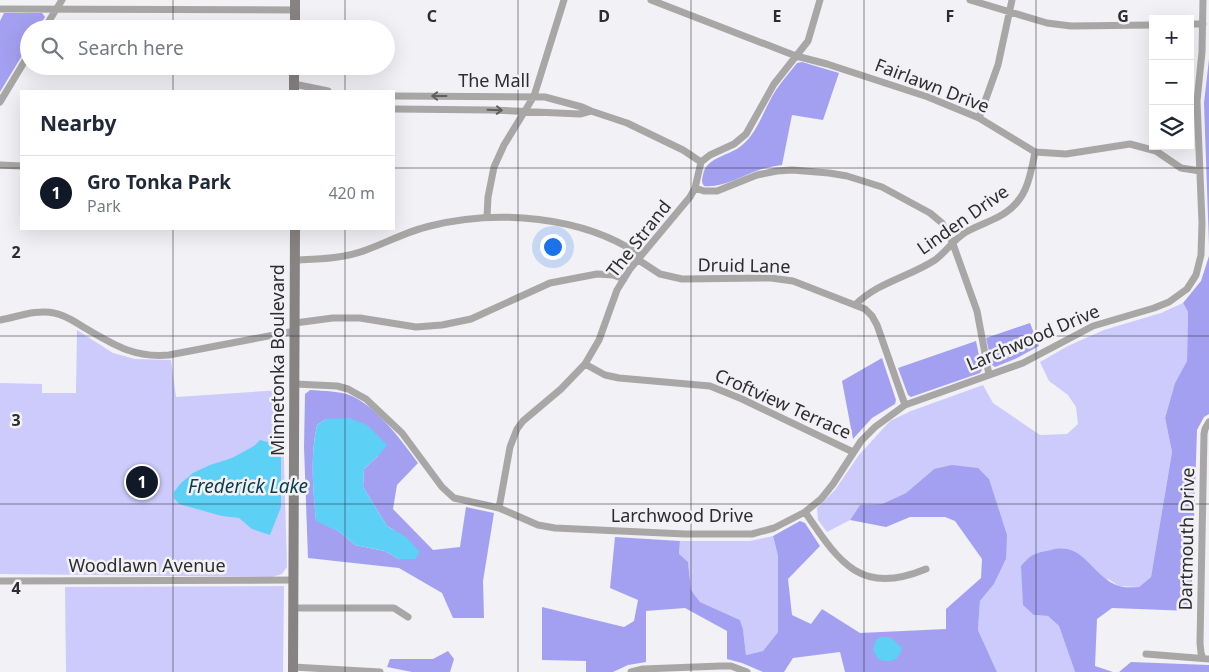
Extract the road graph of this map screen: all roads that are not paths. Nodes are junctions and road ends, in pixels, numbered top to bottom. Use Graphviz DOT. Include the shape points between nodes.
graph roads {
  1 [pos="62,0"];
  2 [pos="564,0"];
  3 [pos="651,0"];
  4 [pos="820,0"];
  5 [pos="970,0"];
  6 [pos="1012,0"];
  7 [pos="1203,0"];
  8 [pos="295,5"];
  9 [pos="56,8"];
  10 [pos="0,9"];
  11 [pos="1009,12"];
  12 [pos="49,20"];
  13 [pos="295,20"];
  14 [pos="1194,24"];
  15 [pos="1203,24"];
  16 [pos="1149,25"];
  17 [pos="796,56"];
  18 [pos="20,69"];
  19 [pos="294,75"];
  20 [pos="294,88"];
  21 [pos="317,90"];
  22 [pos="395,96"];
  23 [pos="534,96"];
  24 [pos="0,102"];
  25 [pos="395,109"];
  26 [pos="525,111"];
  27 [pos="591,111"];
  28 [pos="979,118"];
  29 [pos="1035,152"];
  30 [pos="701,162"];
  31 [pos="0,166"];
  32 [pos="20,166"];
  33 [pos="1200,171"];
  34 [pos="695,188"];
  35 [pos="487,217"];
  36 [pos="295,230"];
  37 [pos="953,244"];
  38 [pos="639,257"];
  39 [pos="295,260"];
  40 [pos="624,279"];
  41 [pos="856,305"];
  42 [pos="0,320"];
  43 [pos="295,327"];
  44 [pos="585,364"];
  45 [pos="989,375"];
  46 [pos="295,384"];
  47 [pos="905,405"];
  48 [pos="1209,422"];
  49 [pos="853,452"];
  50 [pos="499,508"];
  51 [pos="805,512"];
  52 [pos="1206,538"];
  53 [pos="926,569"];
  54 [pos="294,580"];
  55 [pos="0,581"];
  56 [pos="293,608"];
  57 [pos="408,617"];
  58 [pos="1146,654"];
  59 [pos="1206,659"];
  60 [pos="293,670"];
  61 [pos="380,672"];
  62 [pos="631,672"];
  63 [pos="747,672"];
  1 -- 9 [label="street"];
  2 -- 23 [label="street"];
  3 -- 17 [label="street, Fairlawn Drive"];
  4 -- 17 [label="street" via="808,41"];
  5 -- 11 [label="street"];
  6 -- 11 [label="street"];
  7 -- 15 [label="street"];
  8 -- 9 [label="street"];
  8 -- 13 [label="main road"];
  9 -- 10 [label="street"];
  9 -- 12 [label="street"];
  11 -- 16 [label="street" via="1071,26"];
  11 -- 28 [label="street" via="998,65"];
  14 -- 15 [label="street"];
  15 -- 33 [label="street" via="1197,101"];
  17 -- 28 [label="street, Fairlawn Drive" via="902,88"];
  17 -- 30 [label="street" via="774,84 746,134"];
  18 -- 24 [label="street"];
  19 -- 20 [label="main road"];
  20 -- 21 [label="street"];
  23 -- 22 [label="street, The Mall, one-way"];
  23 -- 26 [label="street"];
  23 -- 27 [label="street, The Mall"];
  25 -- 26 [label="street, The Mall, one-way"];
  26 -- 27 [label="street, The Mall" via="580,114"];
  26 -- 35 [label="street" via="494,167"];
  27 -- 30 [label="street, The Mall" via="650,132"];
  28 -- 29 [label="street, Fairlawn Drive"];
  29 -- 33 [label="street, Fairlawn Drive" via="1066,154 1130,144 1156,151 1181,168"];
  29 -- 37 [label="street, Linden Drive" via="1028,185 1018,202 1001,216 965,232"];
  30 -- 34 [label="street, The Strand"];
  31 -- 32 [label="street"];
  33 -- 45 [label="street, Larchwood Drive" via="1201,255 1187,289 1169,302 1093,326 1023,362"];
  34 -- 37 [label="street" via="717,190 777,171 847,176 882,187 930,213 942,222"];
  34 -- 38 [label="street, The Strand"];
  35 -- 38 [label="street, Druid Lane" via="533,219 573,227 631,249"];
  35 -- 39 [label="street, Druid Lane" via="429,226 349,255"];
  36 -- 39 [label="main road, Minnetonka Boulevard"];
  37 -- 41 [label="street, Linden Drive" via="936,259 870,292"];
  37 -- 45 [label="street" via="977,311"];
  38 -- 40 [label="street, The Strand"];
  38 -- 41 [label="street, Druid Lane" via="660,274 672,277 692,280 793,280"];
  39 -- 43 [label="main road, Minnetonka Boulevard"];
  40 -- 43 [label="street" via="597,274 550,283 471,319 442,325 416,327 360,318 333,318"];
  40 -- 44 [label="street, The Strand" via="599,340"];
  41 -- 47 [label="street, Druid Lane" via="865,309 877,325"];
  42 -- 43 [label="street" via="53,312 125,350 154,356"];
  43 -- 46 [label="main road, Minnetonka Boulevard"];
  44 -- 49 [label="street, Croftview Terrace" via="618,378 710,386"];
  44 -- 50 [label="street, The Strand" via="518,429 510,447"];
  45 -- 47 [label="street, Larchwood Drive"];
  46 -- 50 [label="street, Larchwood Drive" via="337,386 358,394 402,433 447,494"];
  46 -- 54 [label="main road, Minnetonka Boulevard"];
  47 -- 49 [label="street, Larchwood Drive" via="875,427"];
  48 -- 52 [label="street, Dartmouth Drive" via="1204,434"];
  49 -- 51 [label="street, Larchwood Drive" via="834,484"];
  50 -- 51 [label="street, Larchwood Drive" via="538,525 555,528 686,534 752,534 774,528"];
  51 -- 53 [label="street" via="836,556 861,574 895,579"];
  52 -- 59 [label="street, Dartmouth Drive" via="1200,643 1201,653"];
  54 -- 55 [label="street, Woodlawn Avenue"];
  54 -- 56 [label="main road, Minnetonka Boulevard"];
  56 -- 57 [label="street" via="394,608"];
  56 -- 60 [label="main road, Minnetonka Boulevard"];
  58 -- 59 [label="street, Dartmouth Drive"];
  60 -- 61 [label="street"];
  62 -- 63 [label="street" via="721,666"];
}
